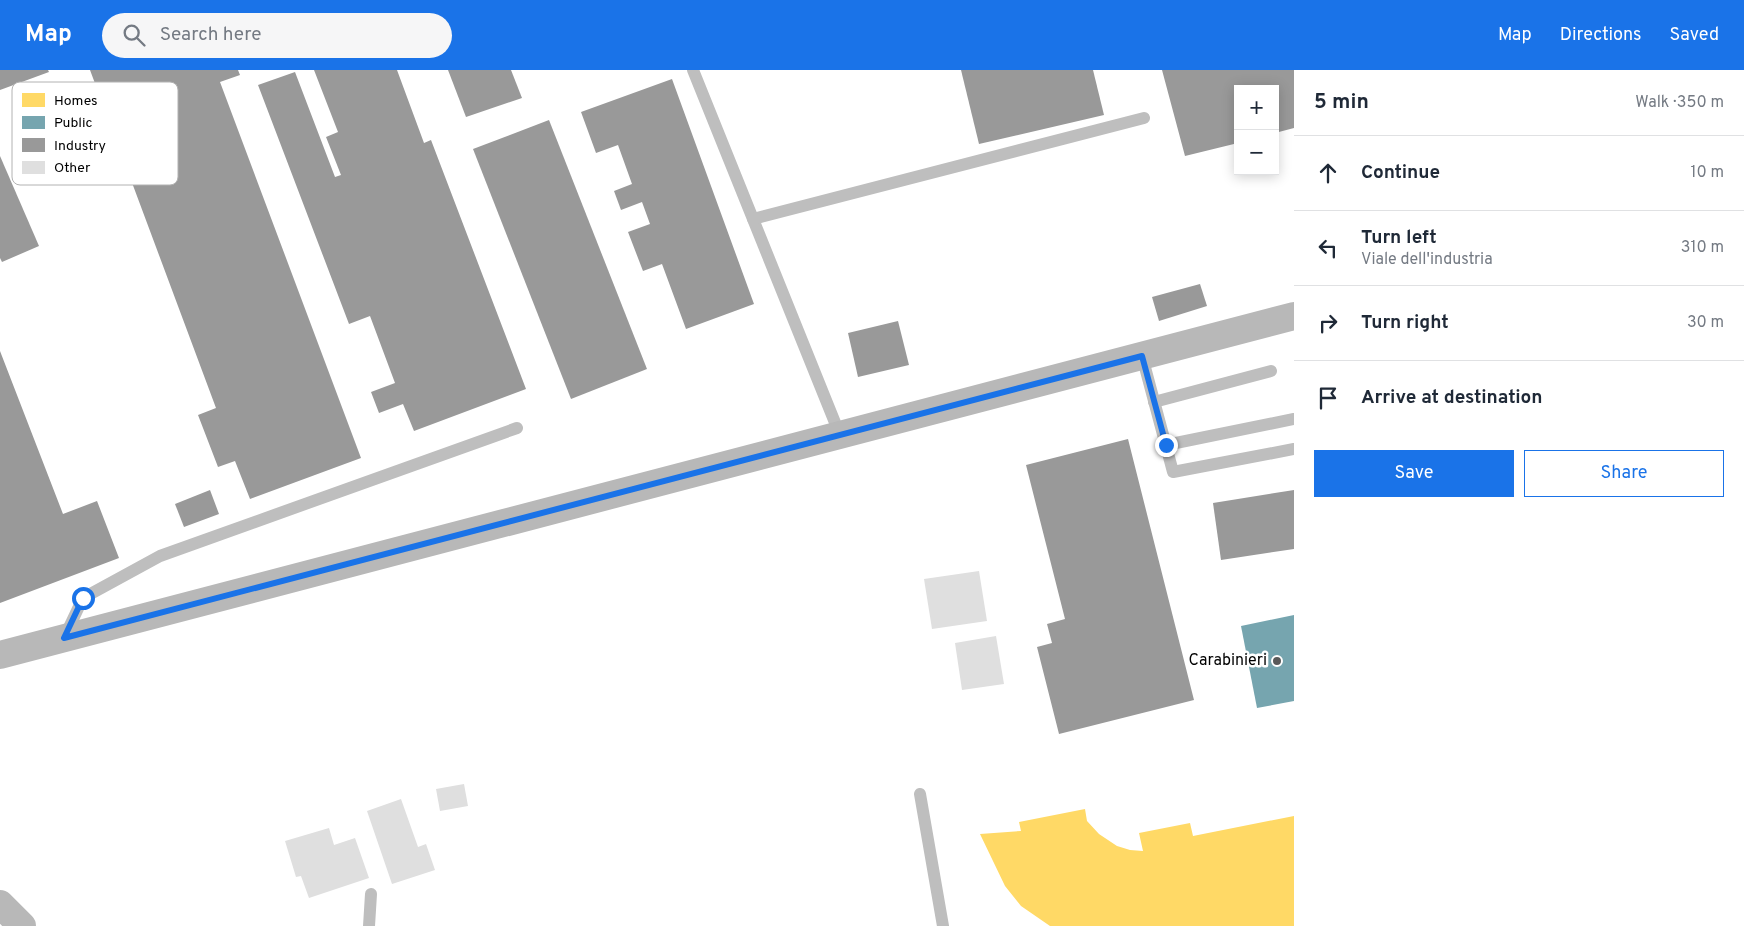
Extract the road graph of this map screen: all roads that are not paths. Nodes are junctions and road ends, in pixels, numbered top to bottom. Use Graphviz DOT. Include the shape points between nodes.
graph roads {
  1 [pos="693,70"];
  2 [pos="1144,118"];
  3 [pos="753,219"];
  4 [pos="1294,316"];
  5 [pos="1142,356"];
  6 [pos="1271,371"];
  7 [pos="1154,402"];
  8 [pos="1294,419"];
  9 [pos="517,428"];
  10 [pos="840,435"];
  11 [pos="1166,445"];
  12 [pos="1294,449"];
  13 [pos="64,638"];
  14 [pos="0,655"];
  15 [pos="920,794"];
  16 [pos="370,894"];
  17 [pos="0,904"];
  18 [pos="22,926"];
  19 [pos="369,926"];
  20 [pos="943,926"];
  1 -- 3 [label="lane"];
  2 -- 3 [label="lane"];
  3 -- 10 [label="lane"];
  4 -- 5 [label="street"];
  5 -- 7 [label="lane"];
  5 -- 10 [label="street"];
  6 -- 7 [label="lane"];
  7 -- 11 [label="lane"];
  8 -- 11 [label="lane"];
  9 -- 13 [label="lane" via="160,556 83,598"];
  10 -- 13 [label="street"];
  11 -- 12 [label="lane" via="1173,472"];
  13 -- 14 [label="street"];
  15 -- 20 [label="lane"];
  16 -- 19 [label="lane"];
  17 -- 18 [label="street"];
}
